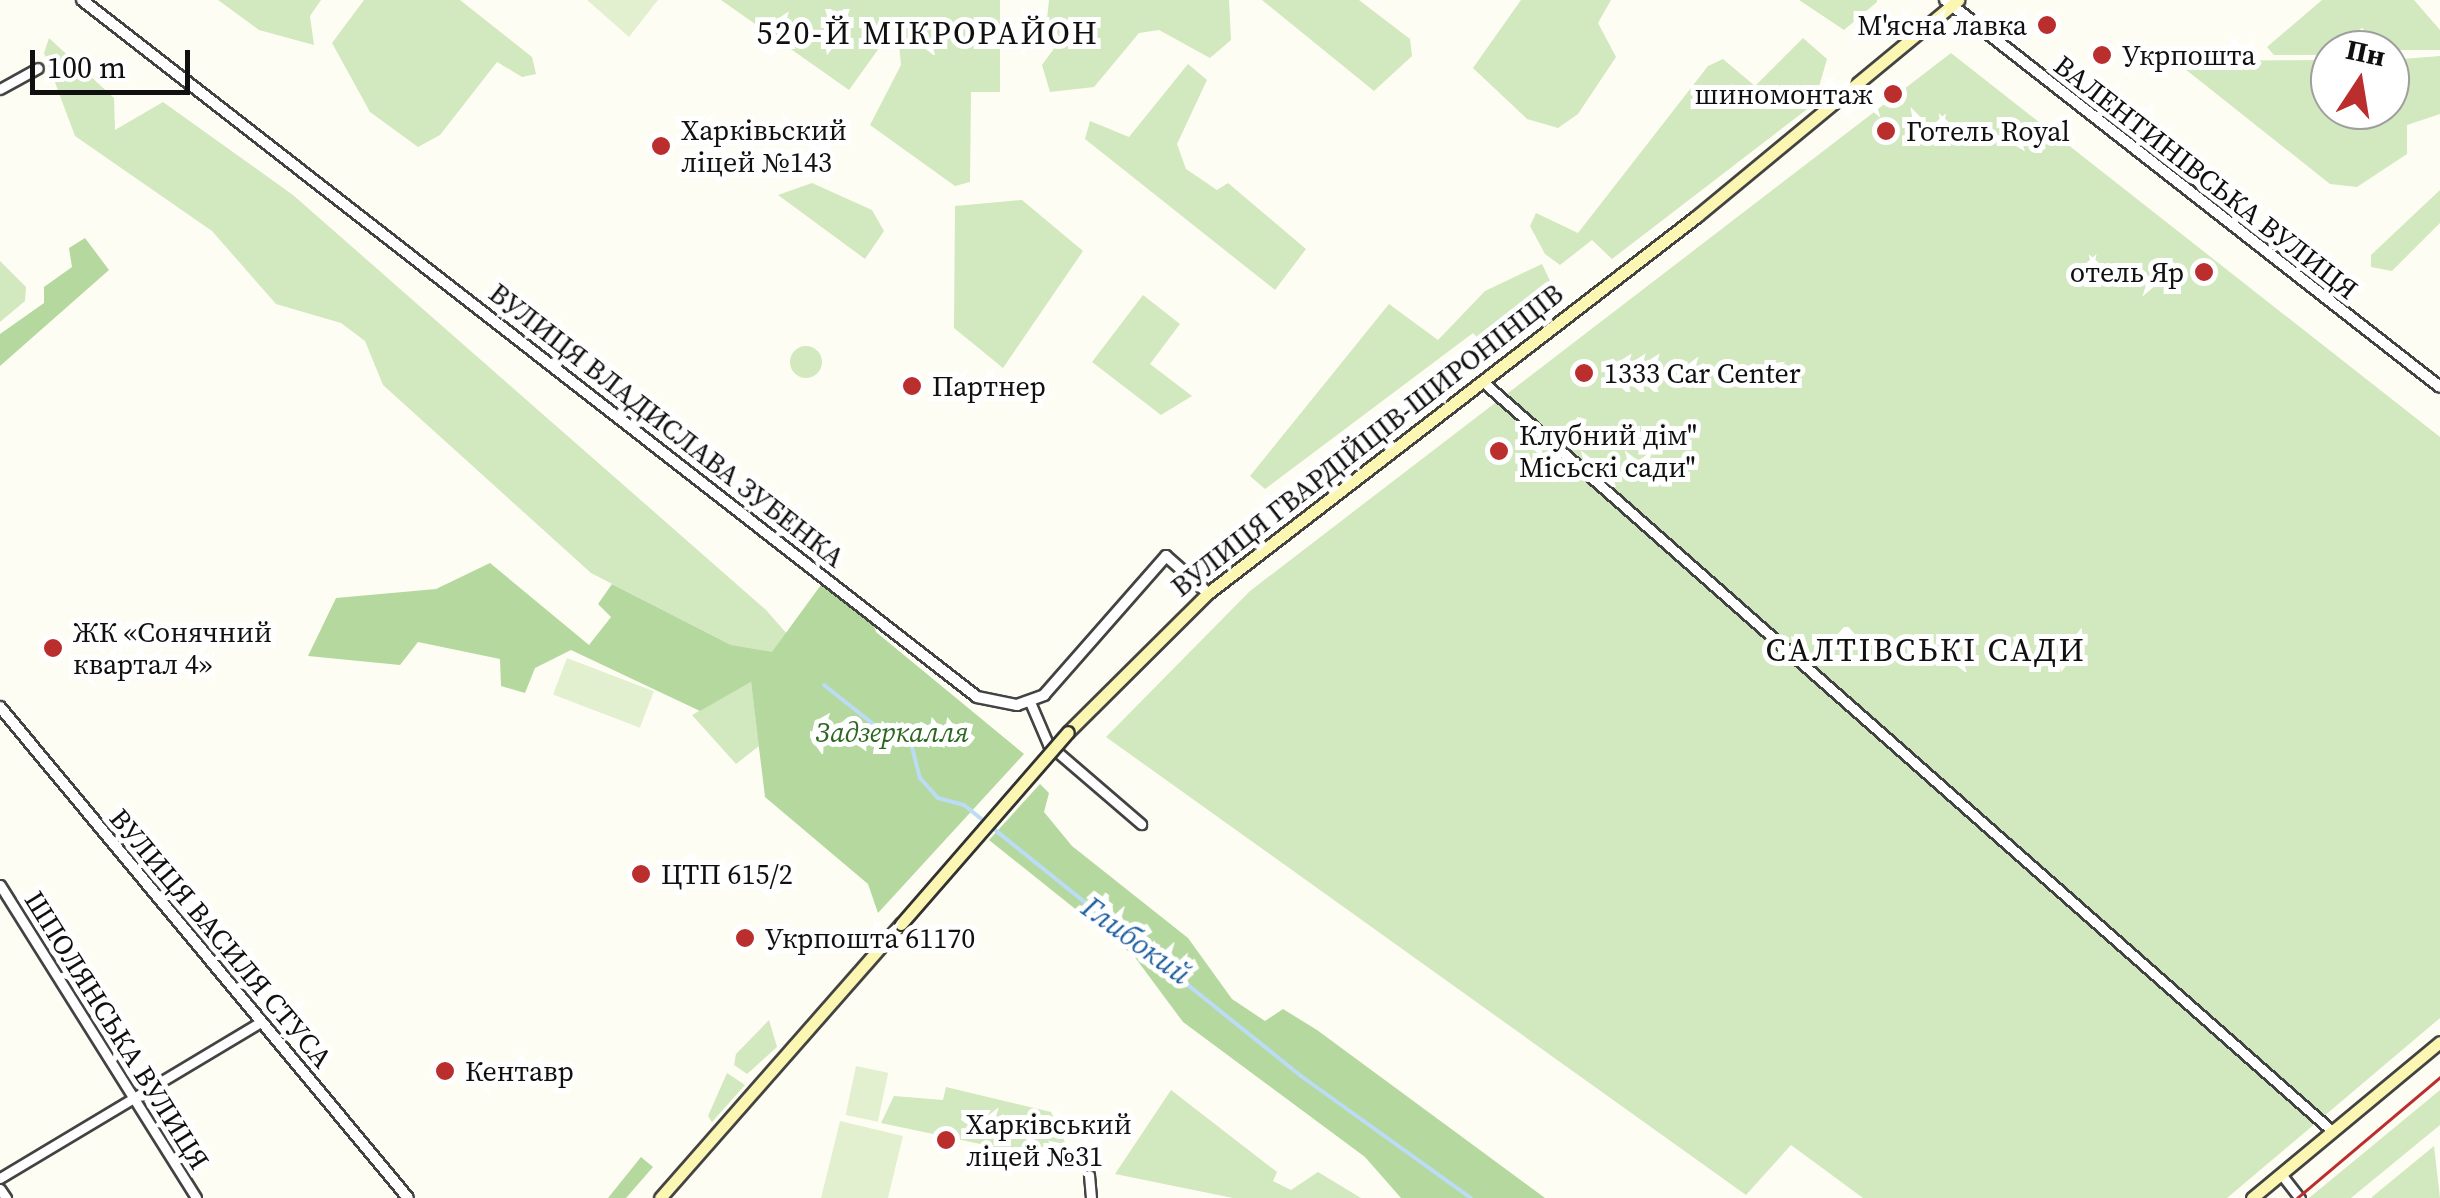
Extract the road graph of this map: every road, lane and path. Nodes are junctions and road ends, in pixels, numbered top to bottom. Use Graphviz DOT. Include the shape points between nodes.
graph roads {
  1 [pos="82,0"];
  2 [pos="1952,2"];
  3 [pos="38,68"];
  4 [pos="0,88"];
  5 [pos="1482,382"];
  6 [pos="2440,387"];
  7 [pos="1208,593"];
  8 [pos="1030,702"];
  9 [pos="0,707"];
  10 [pos="1141,824"];
  11 [pos="0,885"];
  12 [pos="261,1022"];
  13 [pos="2440,1042"];
  14 [pos="132,1100"];
  15 [pos="2332,1131"];
  16 [pos="1090,1174"];
  17 [pos="2281,1174"];
  18 [pos="0,1178"];
  19 [pos="0,1189"];
  20 [pos="6,1198"];
  21 [pos="196,1198"];
  22 [pos="408,1198"];
  23 [pos="660,1198"];
  24 [pos="1090,1198"];
  25 [pos="2252,1198"];
  26 [pos="2300,1198"];
  1 -- 8 [label="street, ВУЛИЦЯ ВЛАДИСЛАВА ЗУБЕНКА" via="977,697"];
  2 -- 5 [label="main road, ВУЛИЦЯ ГВАРДІЙЦІВ-ШИРОНІНЦІВ"];
  2 -- 6 [label="street, ВАЛЕНТИНІВСЬКА ВУЛИЦЯ"];
  3 -- 4 [label="street"];
  5 -- 7 [label="main road, ВУЛИЦЯ ГВАРДІЙЦІВ-ШИРОНІНЦІВ"];
  5 -- 15 [label="street"];
  7 -- 8 [label="street" via="1166,556"];
  7 -- 23 [label="main road, ВУЛИЦЯ ГВАРДІЙЦІВ-ШИРОНІНЦІВ, bridge" via="1068,732"];
  8 -- 10 [label="street" via="1048,744"];
  9 -- 12 [label="street, ВУЛИЦЯ ВАСИЛЯ СТУСА"];
  11 -- 14 [label="street, ШПОЛЯНСЬКА ВУЛИЦЯ"];
  12 -- 14 [label="street"];
  12 -- 22 [label="street, ВУЛИЦЯ ВАСИЛЯ СТУСА"];
  13 -- 15 [label="main road"];
  14 -- 18 [label="street"];
  14 -- 21 [label="street, ШПОЛЯНСЬКА ВУЛИЦЯ"];
  15 -- 17 [label="main road"];
  16 -- 24 [label="street"];
  17 -- 25 [label="main road"];
  17 -- 26 [label="street"];
  19 -- 20 [label="street"];
}
